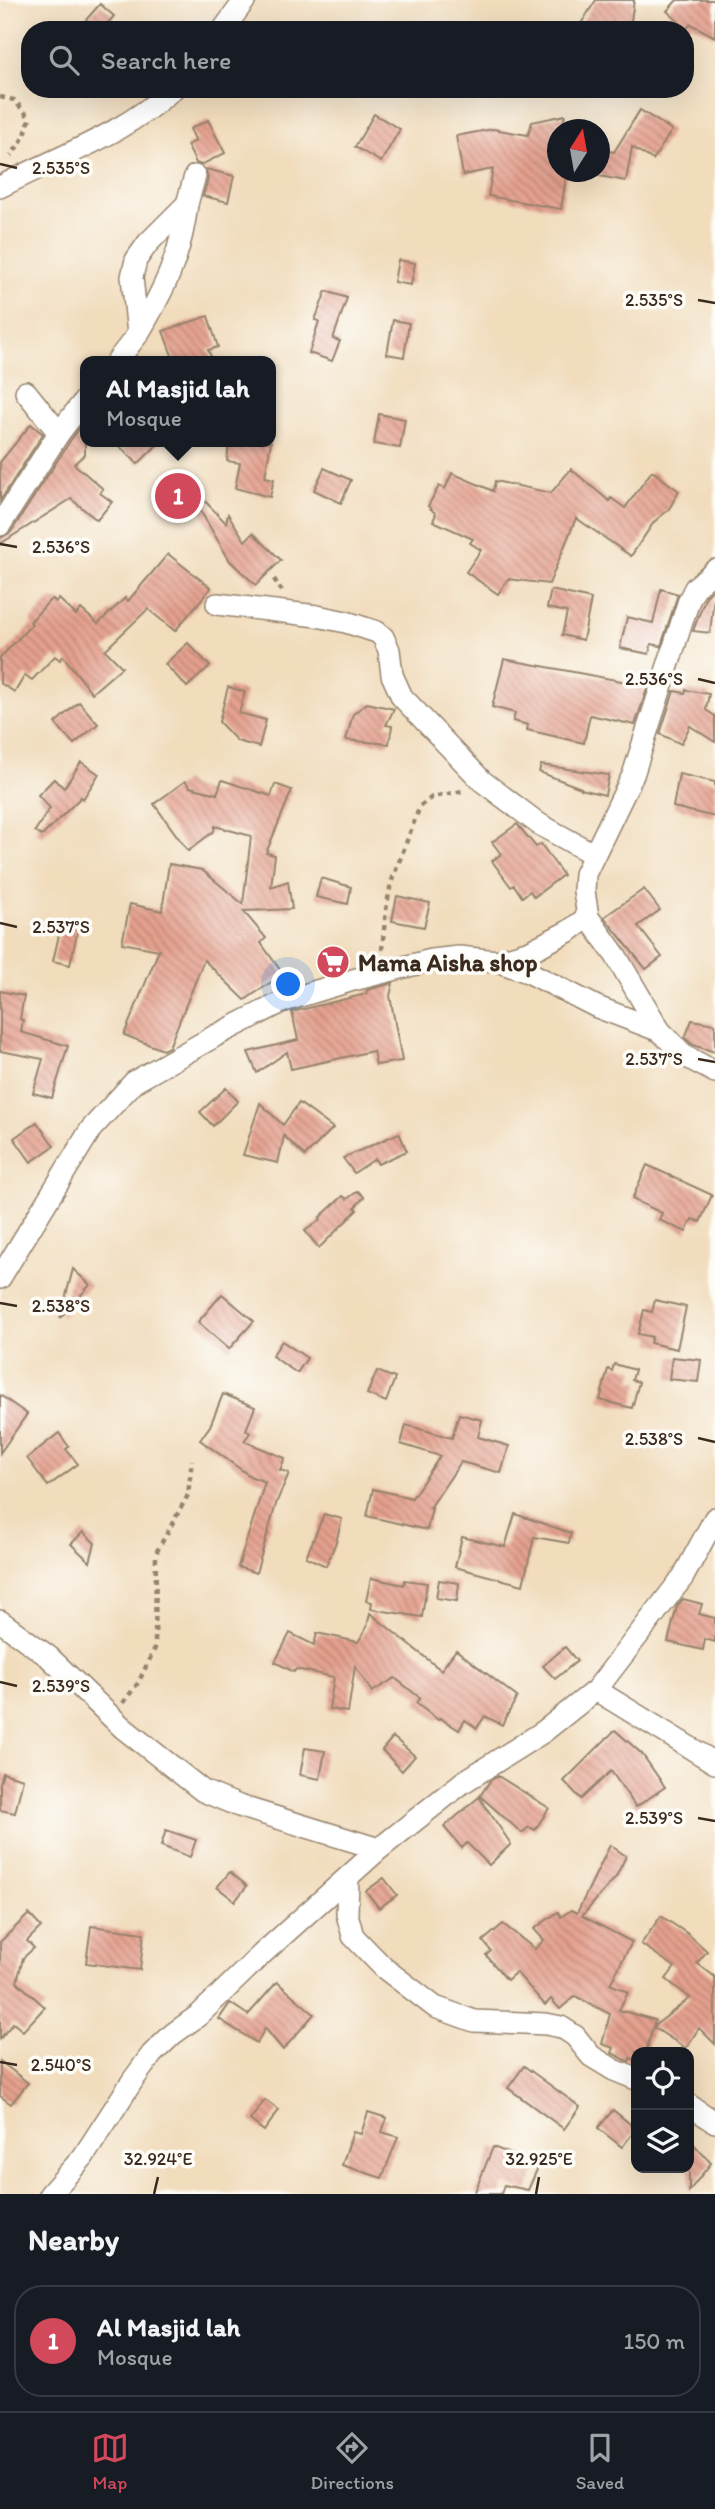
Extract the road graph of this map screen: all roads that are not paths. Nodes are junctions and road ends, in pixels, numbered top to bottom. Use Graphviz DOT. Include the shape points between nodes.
graph roads {
  1 [pos="245,0"];
  2 [pos="230,21"];
  3 [pos="162,98"];
  4 [pos="195,176"];
  5 [pos="0,187"];
  6 [pos="187,204"];
  7 [pos="138,334"];
  8 [pos="121,356"];
  9 [pos="26,392"];
  10 [pos="80,406"];
  11 [pos="59,433"];
  12 [pos="0,525"];
  13 [pos="715,570"];
  14 [pos="217,604"];
  15 [pos="593,854"];
  16 [pos="588,916"];
  17 [pos="496,961"];
  18 [pos="660,1031"];
  19 [pos="715,1072"];
  20 [pos="0,1278"];
  21 [pos="715,1518"];
  22 [pos="0,1621"];
  23 [pos="596,1690"];
  24 [pos="715,1763"];
  25 [pos="379,1849"];
  26 [pos="348,1878"];
  27 [pos="631,2077"];
  28 [pos="694,2108"];
  29 [pos="715,2122"];
  30 [pos="50,2194"];
  1 -- 2 [label="street"];
  3 -- 5 [label="street" via="114,131"];
  4 -- 6 [label="street"];
  6 -- 7 [label="street" via="175,264"];
  6 -- 7 [label="street" via="136,260 132,277"];
  7 -- 8 [label="street"];
  9 -- 11 [label="street"];
  10 -- 11 [label="street"];
  11 -- 12 [label="street"];
  13 -- 15 [label="street" via="689,600 633,775"];
  14 -- 15 [label="street" via="317,616 377,632 383,637 402,697 482,781 540,824"];
  15 -- 16 [label="street" via="585,874"];
  16 -- 17 [label="street" via="530,951"];
  16 -- 18 [label="street"];
  17 -- 18 [label="street"];
  17 -- 20 [label="street" via="432,960 284,1001 134,1082 91,1129"];
  18 -- 19 [label="street" via="685,1056"];
  21 -- 23 [label="street" via="683,1577"];
  22 -- 25 [label="street" via="49,1657 111,1717 203,1791"];
  23 -- 24 [label="street"];
  23 -- 25 [label="street" via="544,1732 462,1783"];
  25 -- 26 [label="street"];
  26 -- 27 [label="street" via="347,1914 353,1936 384,1968 435,2007 474,2021 561,2027 591,2056"];
  26 -- 30 [label="street" via="152,2054 83,2157"];
  28 -- 29 [label="street"];
}
